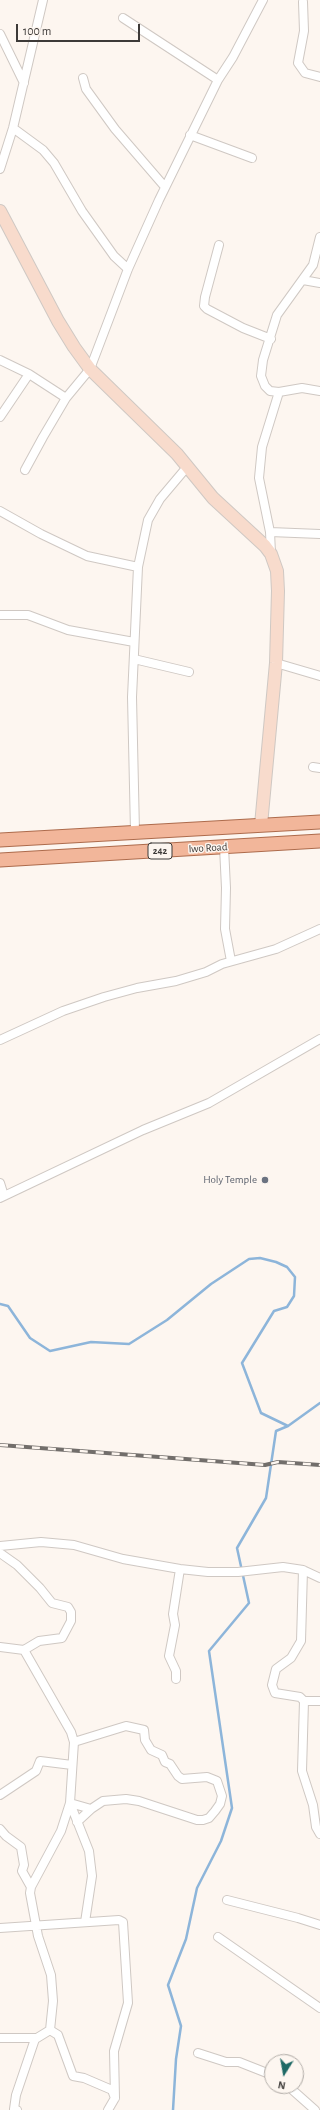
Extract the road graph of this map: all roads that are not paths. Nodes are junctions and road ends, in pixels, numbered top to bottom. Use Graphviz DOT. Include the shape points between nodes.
graph roads {
  1 [pos="43,0"];
  2 [pos="263,0"];
  3 [pos="303,2"];
  4 [pos="123,18"];
  5 [pos="0,34"];
  6 [pos="320,77"];
  7 [pos="83,78"];
  8 [pos="218,80"];
  9 [pos="24,83"];
  10 [pos="13,128"];
  11 [pos="190,135"];
  12 [pos="252,158"];
  13 [pos="0,169"];
  14 [pos="165,187"];
  15 [pos="1,213"];
  16 [pos="320,238"];
  17 [pos="219,245"];
  18 [pos="128,269"];
  19 [pos="303,280"];
  20 [pos="320,283"];
  21 [pos="271,339"];
  22 [pos="0,360"];
  23 [pos="90,368"];
  24 [pos="29,374"];
  25 [pos="320,391"];
  26 [pos="279,392"];
  27 [pos="66,398"];
  28 [pos="0,417"];
  29 [pos="187,467"];
  30 [pos="25,470"];
  31 [pos="0,511"];
  32 [pos="270,532"];
  33 [pos="320,534"];
  34 [pos="271,554"];
  35 [pos="138,567"];
  36 [pos="0,615"];
  37 [pos="134,642"];
  38 [pos="134,659"];
  39 [pos="276,663"];
  40 [pos="189,672"];
  41 [pos="320,676"];
  42 [pos="320,822"];
  43 [pos="261,825"];
  44 [pos="135,832"];
  45 [pos="0,840"];
  46 [pos="320,842"];
  47 [pos="224,847"];
  48 [pos="0,860"];
  49 [pos="320,929"];
  50 [pos="231,961"];
  51 [pos="320,1039"];
  52 [pos="0,1040"];
  53 [pos="0,1183"];
  54 [pos="2,1197"];
  55 [pos="0,1546"];
  56 [pos="0,1553"];
  57 [pos="180,1569"];
  58 [pos="304,1570"];
  59 [pos="320,1578"];
  60 [pos="0,1647"];
  61 [pos="24,1650"];
  62 [pos="176,1679"];
  63 [pos="304,1701"];
  64 [pos="320,1701"];
  65 [pos="74,1742"];
  66 [pos="72,1765"];
  67 [pos="0,1795"];
  68 [pos="70,1803"];
  69 [pos="91,1809"];
  70 [pos="77,1822"];
  71 [pos="0,1829"];
  72 [pos="320,1834"];
  73 [pos="22,1871"];
  74 [pos="37,1876"];
  75 [pos="31,1887"];
  76 [pos="227,1900"];
  77 [pos="85,1922"];
  78 [pos="35,1924"];
  79 [pos="320,1925"];
  80 [pos="0,1928"];
  81 [pos="218,1937"];
  82 [pos="320,2008"];
  83 [pos="50,2030"];
  84 [pos="0,2038"];
  85 [pos="37,2038"];
  86 [pos="198,2053"];
  87 [pos="264,2072"];
  88 [pos="297,2094"];
  89 [pos="115,2098"];
  90 [pos="15,2110"];
  91 [pos="108,2110"];
  92 [pos="315,2110"];
  1 -- 9 [label="street"];
  2 -- 8 [label="street"];
  3 -- 6 [label="street" via="304,31 298,63 305,73"];
  4 -- 8 [label="street"];
  5 -- 9 [label="street"];
  7 -- 14 [label="street" via="86,89 115,129"];
  8 -- 11 [label="street"];
  9 -- 10 [label="street"];
  10 -- 13 [label="street"];
  10 -- 18 [label="street" via="43,150 54,163 114,256"];
  11 -- 12 [label="street"];
  11 -- 14 [label="street"];
  14 -- 18 [label="street"];
  15 -- 23 [label="street" via="58,321"];
  16 -- 19 [label="street" via="312,264"];
  17 -- 21 [label="street" via="204,297 204,306 243,328"];
  18 -- 23 [label="street"];
  19 -- 20 [label="street"];
  19 -- 21 [label="street" via="280,310"];
  21 -- 26 [label="street" via="262,360 261,376 270,391"];
  22 -- 24 [label="street"];
  23 -- 27 [label="street"];
  23 -- 29 [label="street"];
  24 -- 27 [label="street"];
  24 -- 28 [label="street"];
  25 -- 26 [label="street" via="302,388"];
  26 -- 32 [label="street" via="262,447 259,478"];
  27 -- 30 [label="street" via="42,436"];
  29 -- 34 [label="street" via="214,498"];
  29 -- 35 [label="street" via="160,499 148,520"];
  31 -- 35 [label="street" via="87,556"];
  32 -- 33 [label="street"];
  32 -- 34 [label="street"];
  34 -- 39 [label="street" via="277,571 278,591"];
  35 -- 37 [label="street"];
  36 -- 37 [label="street" via="28,614 68,630"];
  37 -- 38 [label="street"];
  38 -- 40 [label="street"];
  38 -- 44 [label="street" via="132,697"];
  39 -- 41 [label="street"];
  39 -- 43 [label="street"];
  42 -- 43 [label="main road, Iwo Road"];
  43 -- 44 [label="main road, Iwo Road"];
  44 -- 45 [label="main road, Iwo Road"];
  46 -- 47 [label="main road, Iwo Road / 242"];
  47 -- 48 [label="main road, Iwo Road / 242"];
  47 -- 50 [label="street" via="225,929"];
  49 -- 50 [label="street" via="276,949"];
  50 -- 52 [label="street" via="176,981 104,996 63,1011"];
  51 -- 54 [label="street" via="209,1103 143,1130"];
  53 -- 54 [label="street"];
  55 -- 57 [label="street" via="41,1542 74,1545 123,1559"];
  56 -- 61 [label="street" via="17,1565 52,1603 68,1607 71,1612 71,1621 62,1638 39,1641"];
  57 -- 58 [label="street" via="208,1572 238,1572 274,1567"];
  57 -- 62 [label="street" via="173,1614 175,1625 169,1656 176,1671"];
  58 -- 59 [label="street"];
  58 -- 63 [label="street" via="301,1641 291,1658 276,1669 272,1685 275,1693 300,1697"];
  60 -- 61 [label="street"];
  61 -- 65 [label="street" via="71,1732"];
  63 -- 64 [label="street"];
  63 -- 72 [label="street" via="302,1771 314,1805 316,1827"];
  65 -- 66 [label="street"];
  65 -- 69 [label="street" via="126,1726 144,1730 145,1740 151,1750 162,1755 178,1776 182,1779 207,1778 217,1781 222,1796 215,1811 203,1820 126,1798 103,1801"];
  66 -- 67 [label="street" via="40,1761 36,1771"];
  66 -- 68 [label="street"];
  68 -- 69 [label="street"];
  68 -- 70 [label="street"];
  68 -- 74 [label="street" via="61,1832"];
  69 -- 70 [label="street"];
  70 -- 77 [label="street" via="89,1851 92,1876"];
  71 -- 73 [label="street" via="21,1847 24,1865"];
  73 -- 74 [label="street"];
  73 -- 75 [label="street"];
  74 -- 75 [label="street"];
  75 -- 78 [label="street"];
  76 -- 79 [label="street"];
  77 -- 78 [label="street"];
  77 -- 89 [label="street" via="119,1920 124,1926 128,2003 114,2051"];
  78 -- 80 [label="street"];
  78 -- 83 [label="street" via="51,1975 53,2001"];
  81 -- 82 [label="street"];
  83 -- 85 [label="street"];
  83 -- 89 [label="street" via="58,2035 73,2076 112,2090"];
  84 -- 85 [label="street"];
  85 -- 90 [label="street" via="16,2095"];
  86 -- 87 [label="street" via="226,2062 239,2062"];
  88 -- 92 [label="street"];
  89 -- 91 [label="street"];
}
